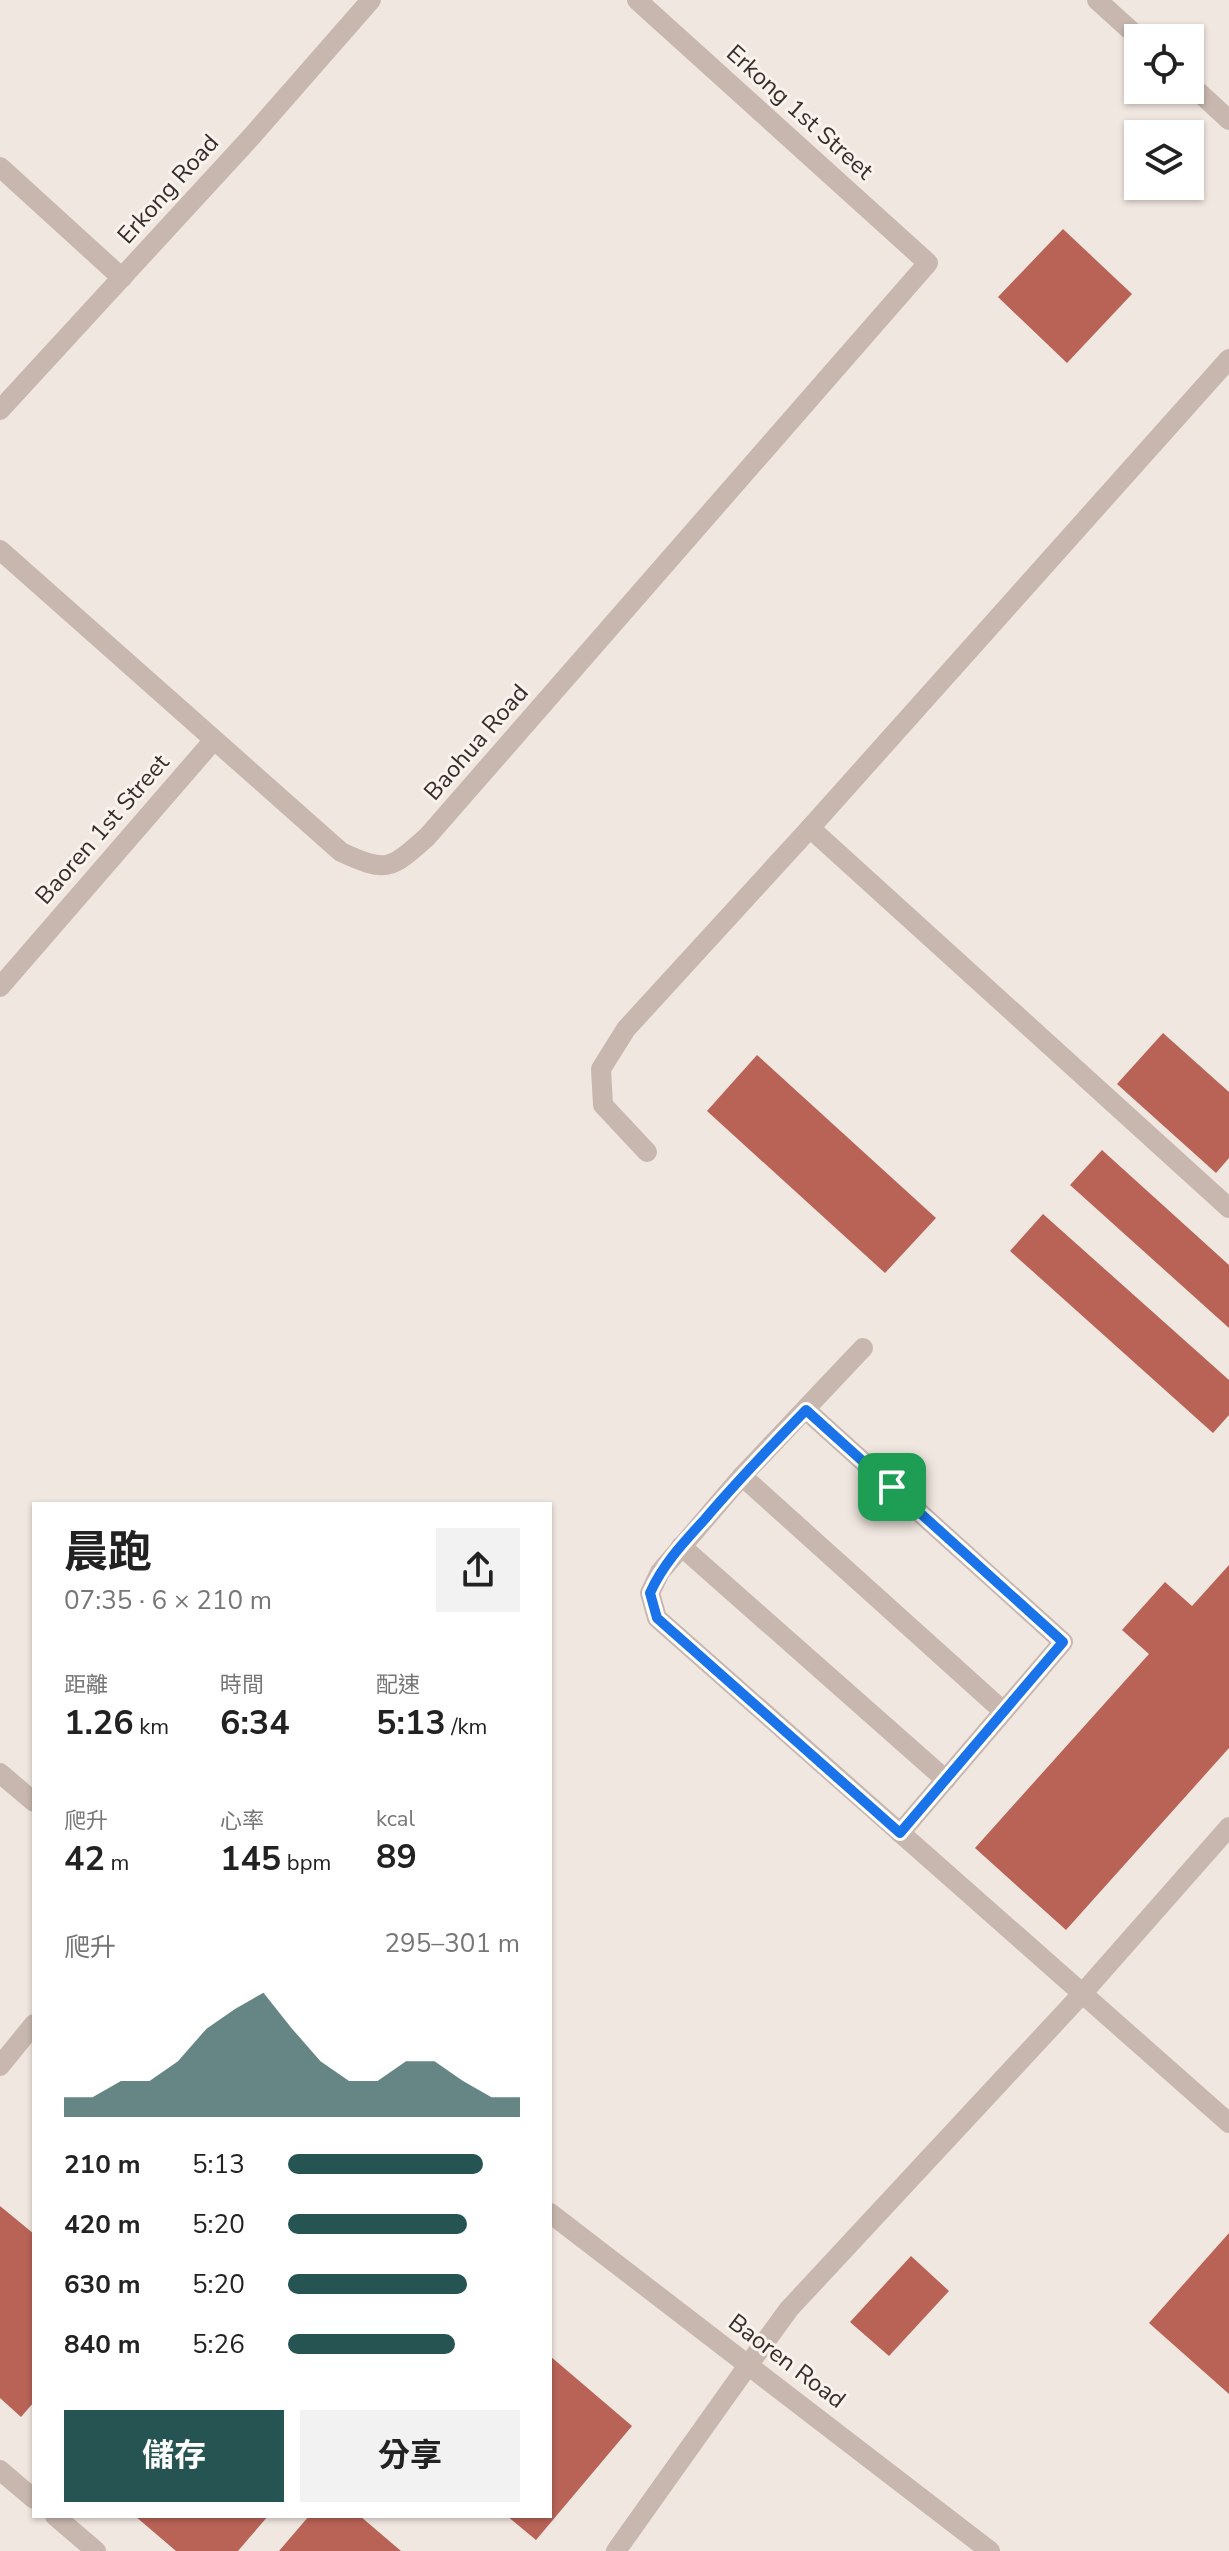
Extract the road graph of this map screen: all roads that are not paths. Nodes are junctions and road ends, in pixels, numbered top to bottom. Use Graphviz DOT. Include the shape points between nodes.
graph roads {
  1 [pos="371,0"];
  2 [pos="637,0"];
  3 [pos="1097,0"];
  4 [pos="1124,24"];
  5 [pos="1204,97"];
  6 [pos="1229,120"];
  7 [pos="0,167"];
  8 [pos="928,263"];
  9 [pos="122,278"];
  10 [pos="1229,359"];
  11 [pos="0,410"];
  12 [pos="0,550"];
  13 [pos="213,741"];
  14 [pos="810,828"];
  15 [pos="0,987"];
  16 [pos="647,1152"];
  17 [pos="1229,1208"];
  18 [pos="863,1348"];
  19 [pos="806,1410"];
  20 [pos="742,1476"];
  21 [pos="681,1546"];
  22 [pos="1003,1711"];
  23 [pos="0,1773"];
  24 [pos="946,1780"];
  25 [pos="32,1800"];
  26 [pos="1229,1827"];
  27 [pos="900,1833"];
  28 [pos="1082,1994"];
  29 [pos="32,2026"];
  30 [pos="0,2066"];
  31 [pos="1229,2123"];
  32 [pos="552,2215"];
  33 [pos="749,2364"];
  34 [pos="0,2470"];
  35 [pos="32,2497"];
  36 [pos="57,2518"];
  37 [pos="96,2551"];
  38 [pos="616,2551"];
  39 [pos="990,2551"];
  1 -- 9 [label="street, Erkong Road"];
  2 -- 8 [label="street, Erkong 1st Street"];
  3 -- 4 [label="street"];
  5 -- 6 [label="street"];
  7 -- 9 [label="street"];
  8 -- 13 [label="street, Baohua Road" via="399,862 373,867 341,852"];
  9 -- 11 [label="street, Erkong Road"];
  10 -- 14 [label="street"];
  12 -- 13 [label="street, Baohua Road"];
  13 -- 15 [label="street, Baoren 1st Street"];
  14 -- 16 [label="street" via="626,1029 601,1069 603,1105"];
  14 -- 17 [label="street"];
  18 -- 19 [label="street"];
  19 -- 20 [label="street"];
  19 -- 22 [label="street" via="1063,1642"];
  20 -- 21 [label="street"];
  20 -- 22 [label="street"];
  21 -- 24 [label="street"];
  21 -- 27 [label="street" via="650,1593 657,1618"];
  22 -- 24 [label="street"];
  23 -- 25 [label="street"];
  24 -- 27 [label="street"];
  26 -- 28 [label="street"];
  27 -- 28 [label="street"];
  28 -- 31 [label="street"];
  28 -- 33 [label="street" via="789,2309"];
  29 -- 30 [label="street"];
  32 -- 33 [label="street, Baoren Road"];
  33 -- 38 [label="street"];
  33 -- 39 [label="street, Baoren Road"];
  34 -- 35 [label="street"];
  36 -- 37 [label="street"];
}
